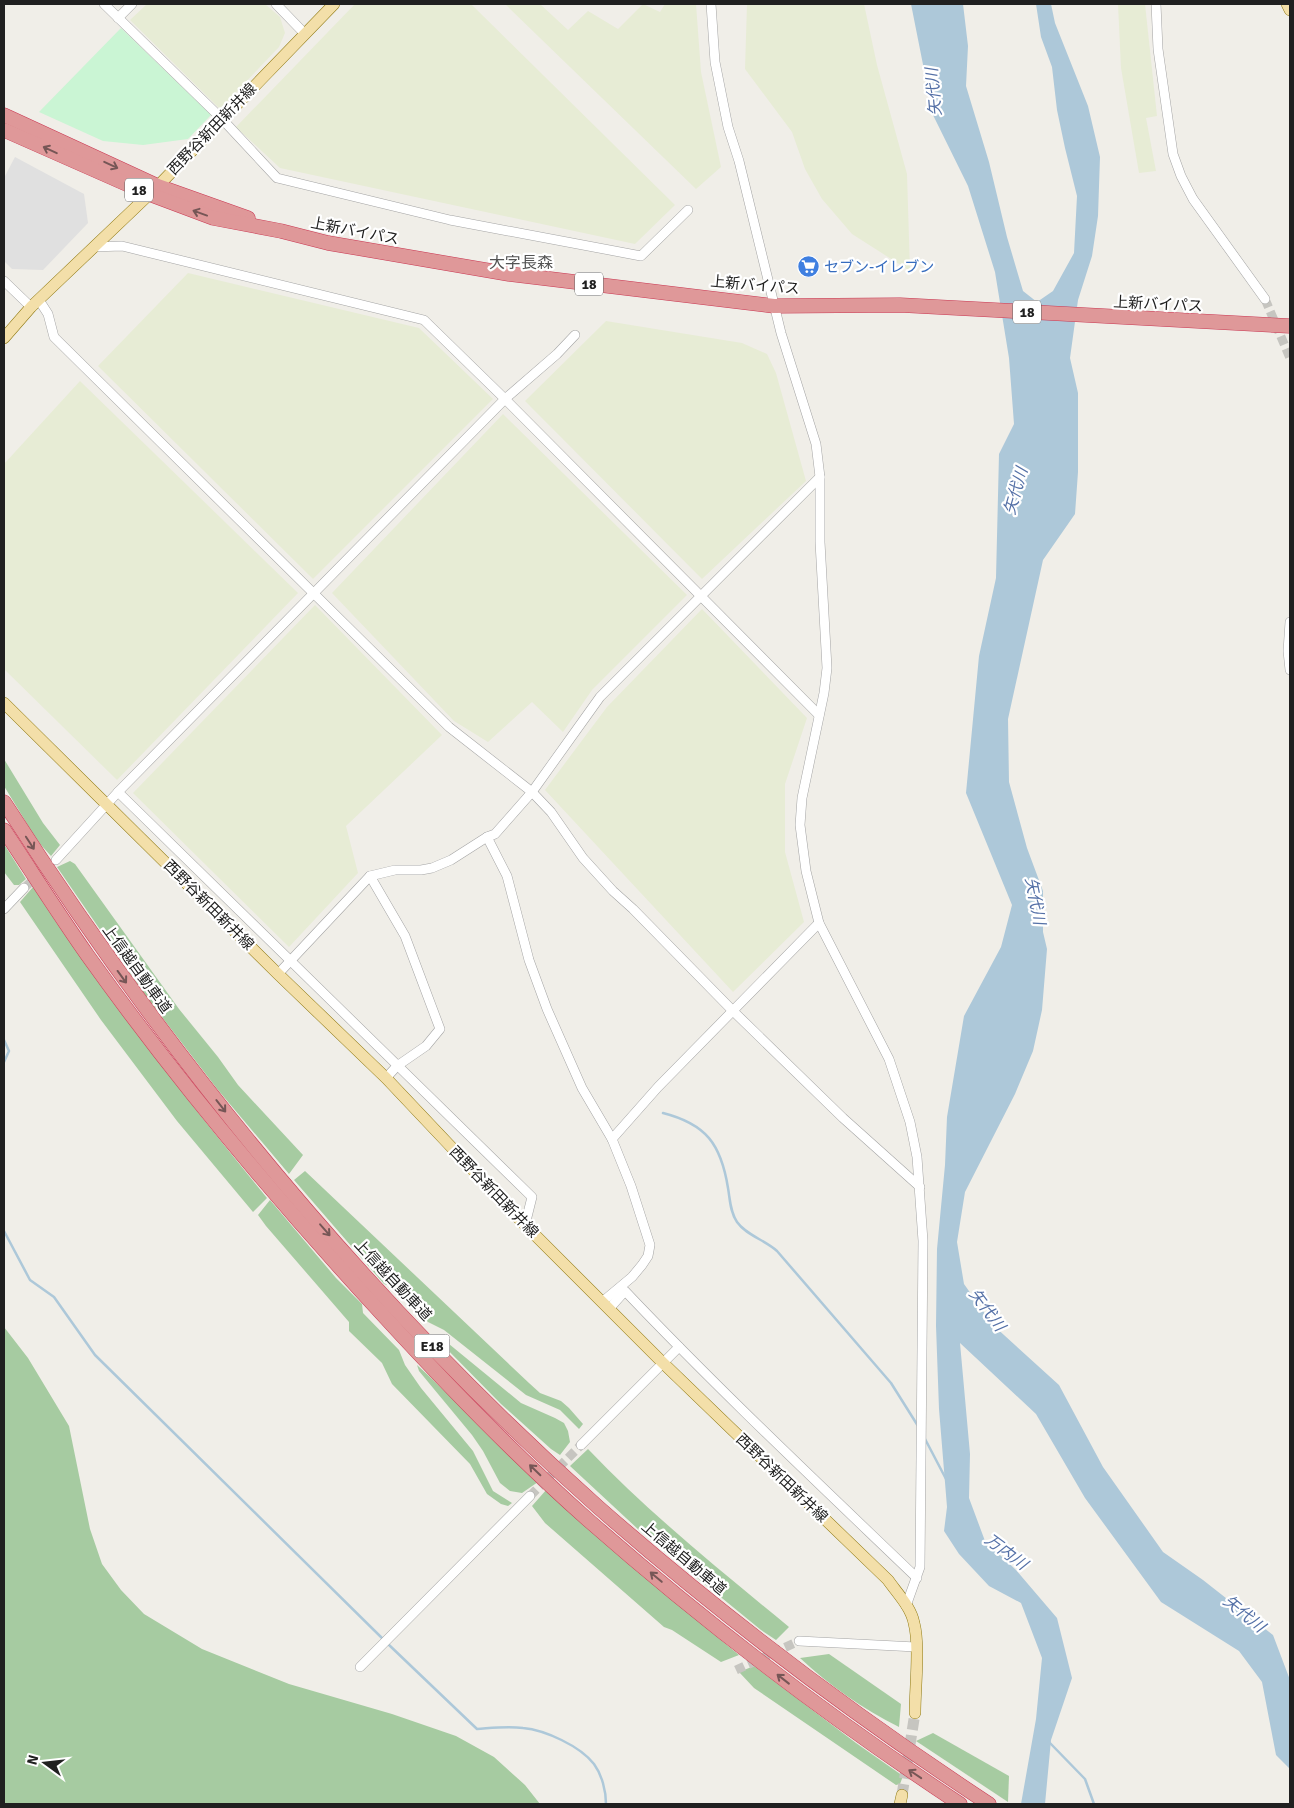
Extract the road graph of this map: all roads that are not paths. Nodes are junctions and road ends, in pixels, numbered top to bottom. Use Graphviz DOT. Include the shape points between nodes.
graph roads {
  1 [pos="104,4"];
  2 [pos="132,4"];
  3 [pos="276,4"];
  4 [pos="334,4"];
  5 [pos="711,4"];
  6 [pos="1156,4"];
  7 [pos="1287,4"];
  8 [pos="1290,10"];
  9 [pos="118,18"];
  10 [pos="304,32"];
  11 [pos="4,114"];
  12 [pos="222,119"];
  13 [pos="4,130"];
  14 [pos="153,190"];
  15 [pos="688,210"];
  16 [pos="93,247"];
  17 [pos="4,281"];
  18 [pos="1265,299"];
  19 [pos="35,304"];
  20 [pos="774,306"];
  21 [pos="1290,326"];
  22 [pos="575,335"];
  23 [pos="4,338"];
  24 [pos="505,399"];
  25 [pos="820,476"];
  26 [pos="314,594"];
  27 [pos="701,596"];
  28 [pos="1290,622"];
  29 [pos="1290,670"];
  30 [pos="4,703"];
  31 [pos="819,715"];
  32 [pos="118,792"];
  33 [pos="532,792"];
  34 [pos="4,802"];
  35 [pos="106,804"];
  36 [pos="4,830"];
  37 [pos="487,837"];
  38 [pos="56,860"];
  39 [pos="370,876"];
  40 [pos="24,888"];
  41 [pos="4,909"];
  42 [pos="819,923"];
  43 [pos="290,961"];
  44 [pos="278,974"];
  45 [pos="732,1010"];
  46 [pos="397,1066"];
  47 [pos="386,1078"];
  48 [pos="612,1139"];
  49 [pos="920,1187"];
  50 [pos="525,1226"];
  51 [pos="605,1306"];
  52 [pos="679,1347"];
  53 [pos="663,1363"];
  54 [pos="581,1445"];
  55 [pos="530,1496"];
  56 [pos="917,1578"];
  57 [pos="906,1606"];
  58 [pos="799,1642"];
  59 [pos="916,1647"];
  60 [pos="360,1667"];
  61 [pos="915,1713"];
  62 [pos="958,1803"];
  63 [pos="989,1804"];
  1 -- 9 [label="street"];
  2 -- 9 [label="street"];
  3 -- 10 [label="street"];
  4 -- 10 [label="main road, 西野谷新田新井線"];
  5 -- 20 [label="street" via="716,62 728,127"];
  6 -- 18 [label="street" via="1158,48 1173,154 1181,176"];
  7 -- 8 [label="main road"];
  9 -- 12 [label="street"];
  10 -- 12 [label="main road, 西野谷新田新井線"];
  11 -- 14 [label="highway, 上新バイパス / 18, one-way"];
  12 -- 14 [label="main road, 西野谷新田新井線"];
  12 -- 15 [label="street" via="277,178 450,220 641,256"];
  14 -- 13 [label="highway, 上新バイパス / 18, one-way"];
  14 -- 16 [label="main road, 西野谷新田新井線"];
  14 -- 20 [label="highway, 上新バイパス / 18" via="214,218 328,243 509,274"];
  16 -- 19 [label="main road, 西野谷新田新井線"];
  16 -- 24 [label="street" via="122,246 424,320"];
  17 -- 19 [label="street"];
  19 -- 23 [label="main road, 西野谷新田新井線"];
  19 -- 26 [label="street" via="48,314 54,337"];
  20 -- 21 [label="highway, 上新バイパス / 18" via="900,305"];
  20 -- 25 [label="street" via="816,444"];
  22 -- 24 [label="street"];
  24 -- 26 [label="street"];
  24 -- 27 [label="street"];
  25 -- 27 [label="street"];
  25 -- 31 [label="street" via="827,668"];
  26 -- 32 [label="street"];
  26 -- 33 [label="street" via="449,728"];
  27 -- 31 [label="street"];
  27 -- 33 [label="street" via="600,697"];
  28 -- 29 [label="street"];
  30 -- 35 [label="main road, 西野谷新田新井線"];
  31 -- 42 [label="street" via="806,772 800,825 806,871"];
  32 -- 35 [label="street"];
  32 -- 43 [label="street"];
  33 -- 37 [label="street" via="495,834"];
  33 -- 45 [label="street" via="551,812 583,858"];
  34 -- 63 [label="highway, 上信越自動車道 / E18, one-way" via="107,957 223,1109 324,1230 458,1373 648,1550 851,1710"];
  35 -- 38 [label="street"];
  35 -- 44 [label="main road, 西野谷新田新井線"];
  62 -- 36 [label="highway, 上信越自動車道 / E18, one-way" via="842,1723 686,1602 586,1518 447,1383 316,1243 194,1097 88,956"];
  37 -- 39 [label="street" via="432,868 395,870"];
  37 -- 48 [label="street" via="507,876 529,960 547,1009 582,1088"];
  39 -- 43 [label="street"];
  39 -- 46 [label="street" via="406,936 440,1029 426,1046"];
  40 -- 41 [label="street"];
  42 -- 45 [label="street"];
  42 -- 49 [label="street" via="889,1058 910,1122"];
  43 -- 44 [label="street"];
  43 -- 46 [label="street"];
  44 -- 47 [label="main road, 西野谷新田新井線"];
  45 -- 48 [label="street"];
  45 -- 49 [label="street" via="843,1118"];
  46 -- 47 [label="street"];
  46 -- 50 [label="street" via="532,1197"];
  47 -- 50 [label="main road, 西野谷新田新井線"];
  48 -- 51 [label="street" via="650,1244 642,1265"];
  49 -- 56 [label="street" via="923,1241 920,1567"];
  50 -- 51 [label="main road, 西野谷新田新井線"];
  51 -- 52 [label="street" via="626,1291"];
  51 -- 53 [label="main road, 西野谷新田新井線"];
  52 -- 53 [label="street"];
  52 -- 56 [label="street"];
  53 -- 54 [label="street"];
  53 -- 57 [label="main road, 西野谷新田新井線" via="888,1580"];
  55 -- 60 [label="street"];
  56 -- 57 [label="street"];
  57 -- 59 [label="main road, 西野谷新田新井線" via="914,1623"];
  58 -- 59 [label="street"];
  59 -- 61 [label="main road, 西野谷新田新井線"];
}
